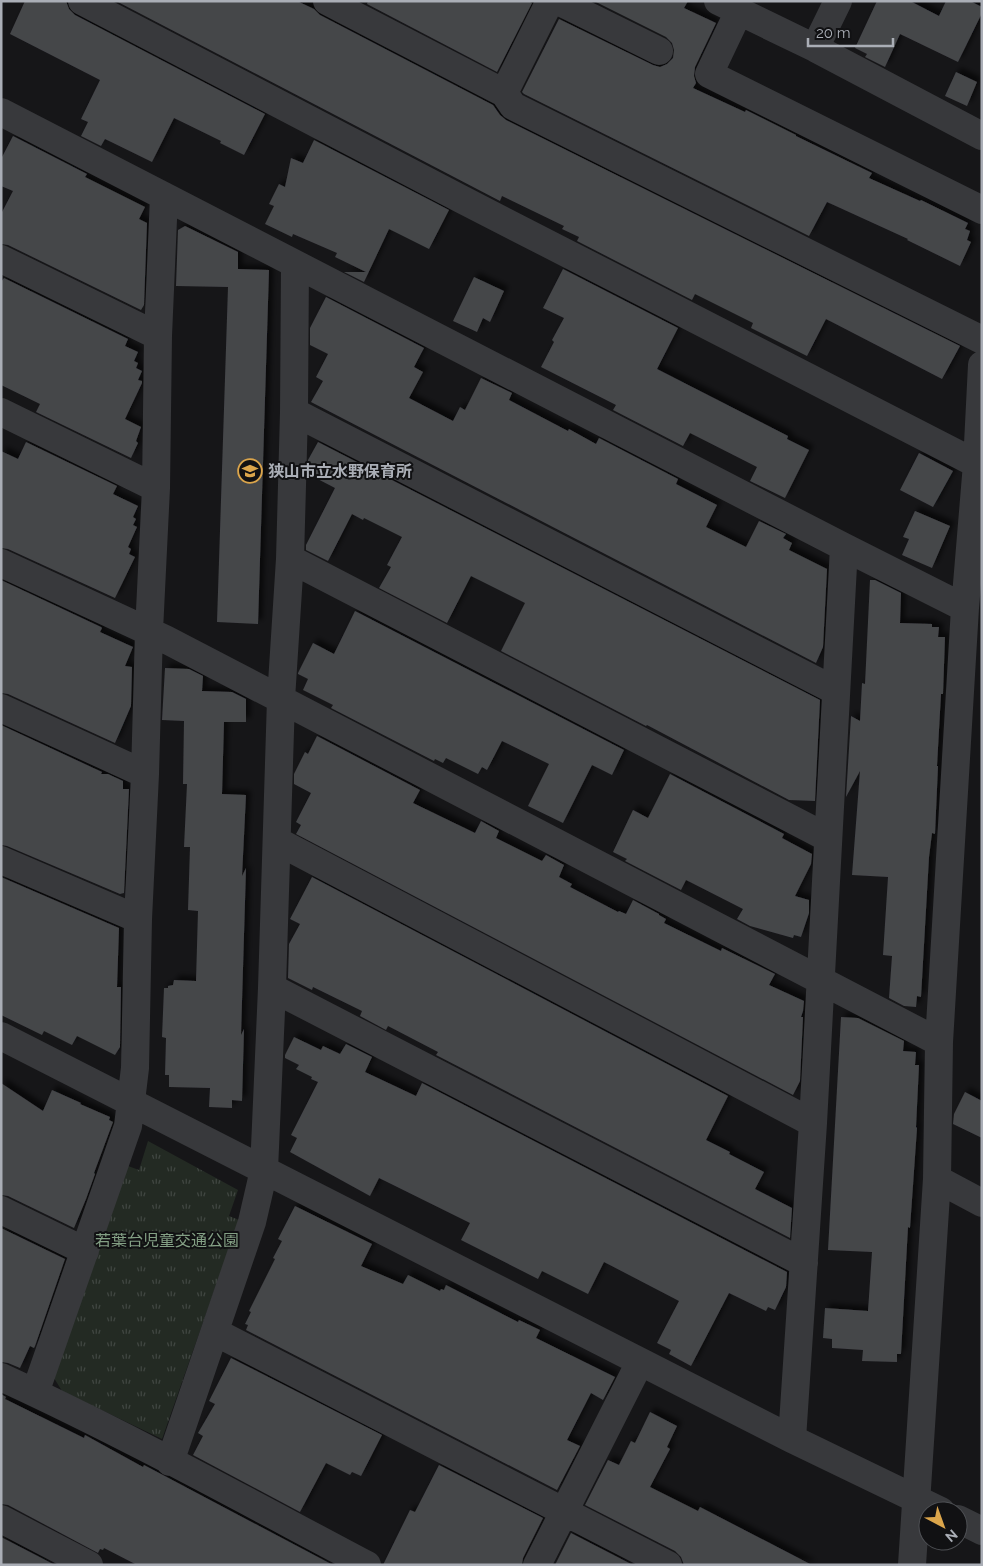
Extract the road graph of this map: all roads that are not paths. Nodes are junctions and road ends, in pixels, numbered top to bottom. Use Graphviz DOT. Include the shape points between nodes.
graph roads {
  1 [pos="82,1"];
  2 [pos="327,1"];
  3 [pos="550,1"];
  4 [pos="558,1"];
  5 [pos="838,1"];
  6 [pos="729,6"];
  7 [pos="815,48"];
  8 [pos="659,51"];
  9 [pos="504,93"];
  10 [pos="1,112"];
  11 [pos="982,136"];
  12 [pos="164,196"];
  13 [pos="982,210"];
  14 [pos="1,259"];
  15 [pos="294,264"];
  16 [pos="158,336"];
  17 [pos="982,340"];
  18 [pos="982,365"];
  19 [pos="1,412"];
  20 [pos="294,412"];
  21 [pos="977,464"];
  22 [pos="156,488"];
  23 [pos="844,547"];
  24 [pos="290,559"];
  25 [pos="1,563"];
  26 [pos="966,608"];
  27 [pos="149,631"];
  28 [pos="836,691"];
  29 [pos="281,699"];
  30 [pos="1,708"];
  31 [pos="145,774"];
  32 [pos="828,838"];
  33 [pos="277,841"];
  34 [pos="1,860"];
  35 [pos="138,919"];
  36 [pos="820,981"];
  37 [pos="272,988"];
  38 [pos="1,1036"];
  39 [pos="939,1042"];
  40 [pos="131,1101"];
  41 [pos="813,1123"];
  42 [pos="264,1170"];
  43 [pos="937,1179"];
  44 [pos="982,1203"];
  45 [pos="1,1210"];
  46 [pos="85,1251"];
  47 [pos="804,1263"];
  48 [pos="215,1332"];
  49 [pos="640,1362"];
  50 [pos="1,1377"];
  51 [pos="35,1392"];
  52 [pos="792,1439"];
  53 [pos="170,1462"];
  54 [pos="916,1498"];
  55 [pos="922,1501"];
  56 [pos="565,1511"];
  57 [pos="1,1519"];
  58 [pos="968,1524"];
  59 [pos="982,1531"];
  60 [pos="89,1565"];
  61 [pos="367,1565"];
  62 [pos="537,1565"];
  63 [pos="668,1565"];
  64 [pos="912,1565"];
  1 -- 21 [label="street"];
  2 -- 9 [label="street"];
  3 -- 9 [label="street"];
  4 -- 8 [label="street"];
  5 -- 7 [label="street"];
  6 -- 7 [label="street"];
  6 -- 13 [label="street" via="709,74"];
  7 -- 11 [label="street"];
  9 -- 17 [label="street" via="513,106"];
  10 -- 12 [label="street"];
  12 -- 15 [label="street"];
  12 -- 16 [label="street"];
  14 -- 16 [label="street"];
  15 -- 20 [label="street"];
  15 -- 23 [label="street"];
  16 -- 22 [label="street"];
  18 -- 21 [label="street"];
  19 -- 22 [label="street"];
  20 -- 24 [label="street"];
  20 -- 28 [label="street"];
  21 -- 26 [label="street"];
  22 -- 27 [label="street"];
  23 -- 26 [label="street"];
  23 -- 28 [label="street"];
  24 -- 29 [label="street"];
  24 -- 32 [label="street"];
  25 -- 27 [label="street"];
  26 -- 39 [label="street"];
  27 -- 29 [label="street"];
  27 -- 31 [label="street"];
  28 -- 32 [label="street"];
  29 -- 33 [label="street"];
  29 -- 36 [label="street"];
  30 -- 31 [label="street"];
  31 -- 35 [label="street"];
  32 -- 36 [label="street"];
  33 -- 37 [label="street"];
  33 -- 41 [label="street"];
  34 -- 35 [label="street"];
  35 -- 40 [label="street" via="135,1068"];
  36 -- 39 [label="street"];
  36 -- 41 [label="street"];
  37 -- 42 [label="street"];
  37 -- 47 [label="street"];
  38 -- 40 [label="street"];
  39 -- 43 [label="street"];
  40 -- 42 [label="street"];
  40 -- 46 [label="street" via="128,1126"];
  41 -- 47 [label="street"];
  42 -- 48 [label="street" via="252,1222"];
  42 -- 49 [label="street"];
  43 -- 44 [label="street"];
  43 -- 54 [label="street"];
  45 -- 46 [label="street"];
  46 -- 51 [label="street"];
  47 -- 52 [label="street"];
  48 -- 53 [label="street"];
  48 -- 56 [label="street"];
  49 -- 52 [label="street"];
  49 -- 56 [label="street"];
  50 -- 51 [label="street"];
  51 -- 53 [label="street"];
  52 -- 54 [label="street"];
  53 -- 61 [label="street"];
  54 -- 55 [label="street"];
  54 -- 64 [label="street"];
  56 -- 62 [label="street"];
  56 -- 63 [label="street"];
  57 -- 60 [label="street"];
  58 -- 59 [label="street"];
}
